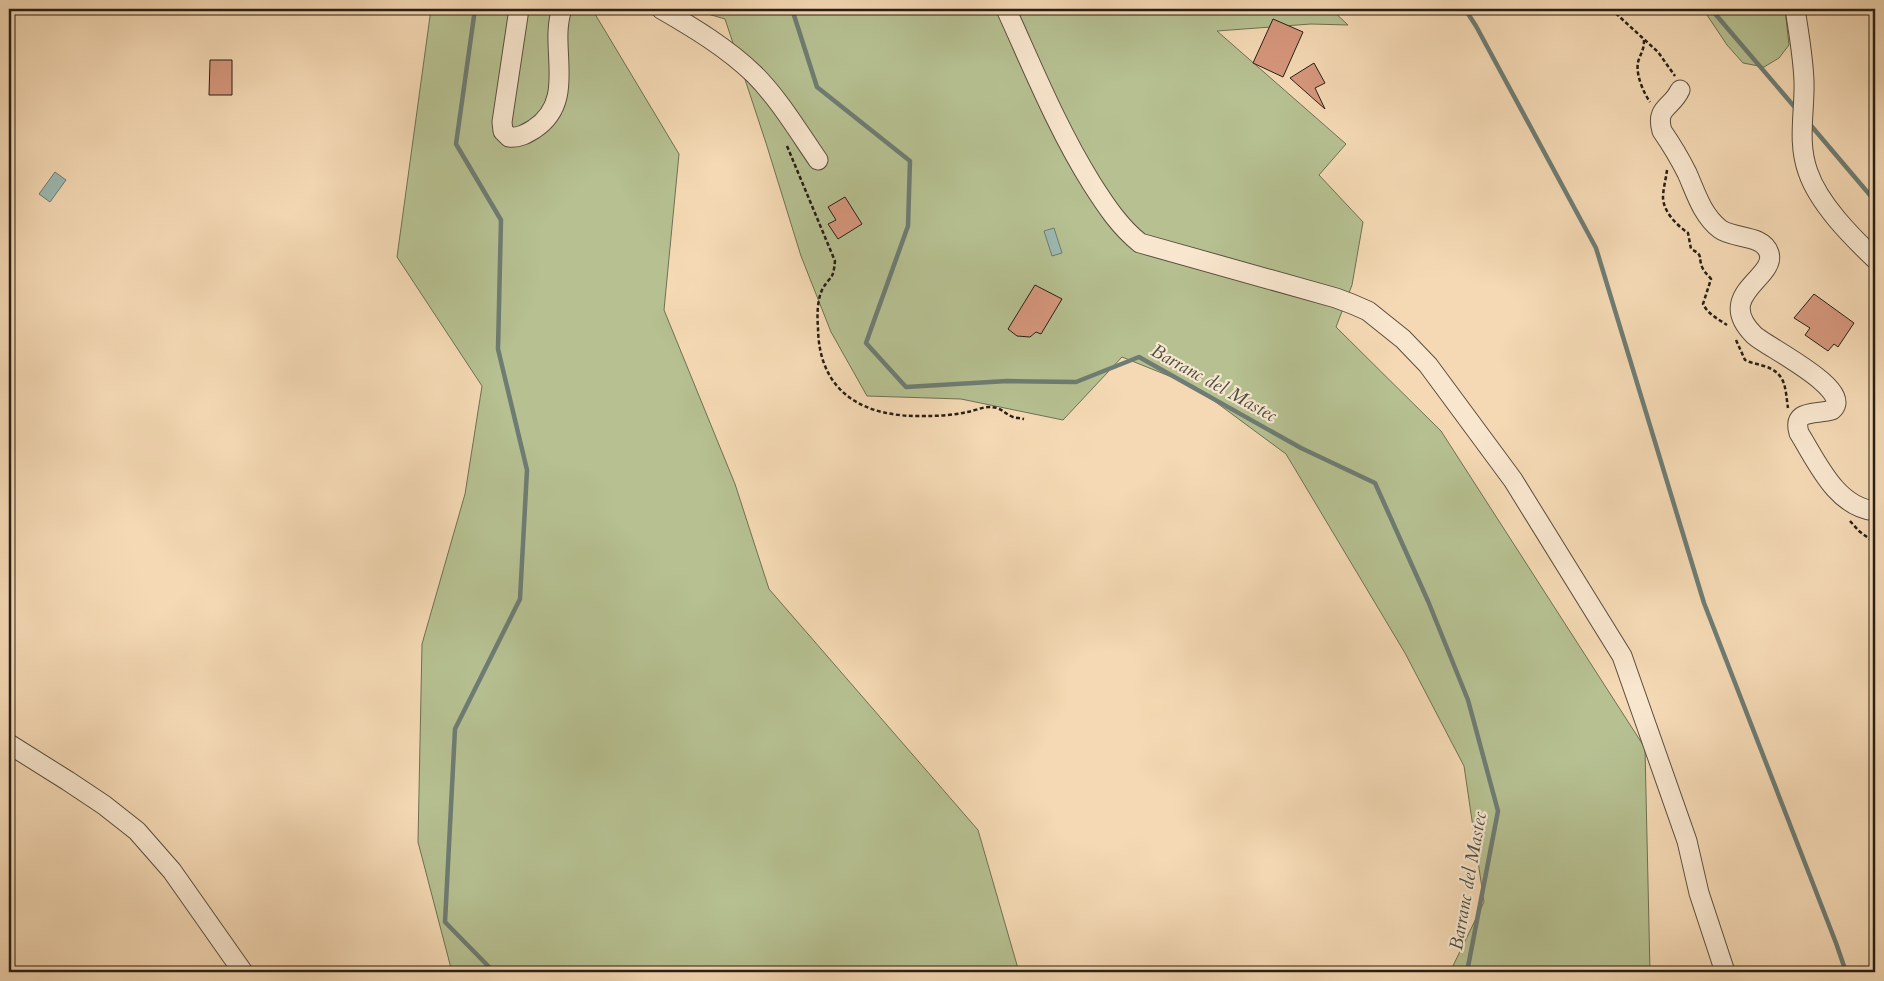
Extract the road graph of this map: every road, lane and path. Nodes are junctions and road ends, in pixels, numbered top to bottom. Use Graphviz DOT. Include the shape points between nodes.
graph roads {
  1 [pos="519,9"];
  2 [pos="562,9"];
  3 [pos="661,9"];
  4 [pos="1006,9"];
  5 [pos="1611,9"];
  6 [pos="1795,9"];
  7 [pos="1644,40"];
  8 [pos="1680,90"];
  9 [pos="1660,115"];
  10 [pos="794,125"];
  11 [pos="818,160"];
  12 [pos="1667,164"];
  13 [pos="1875,259"];
  14 [pos="1732,331"];
  15 [pos="1734,337"];
  16 [pos="1024,419"];
  17 [pos="1797,423"];
  18 [pos="1875,511"];
  19 [pos="9,744"];
  20 [pos="243,972"];
  21 [pos="1725,972"];
  1 -- 2 [label="street" via="502,122 509,137 518,138 540,125 556,102 560,83 558,20"];
  3 -- 10 [label="street" via="696,29 755,75"];
  4 -- 21 [label="street" via="1071,150 1126,232 1140,243 1336,298 1368,311 1428,365 1468,418 1513,480 1622,656 1687,841 1699,893"];
  5 -- 7 [label="path"];
  6 -- 13 [label="street" via="1804,82 1803,154 1808,172 1814,189"];
  7 -- 8 [label="path" via="1667,62"];
  7 -- 9 [label="path" via="1644,50 1638,60 1639,76 1648,99"];
  8 -- 9 [label="street"];
  9 -- 17 [label="street" via="1662,131 1711,221 1730,235 1758,242 1769,252 1767,266 1740,304 1748,328 1756,337 1820,380 1835,396 1836,407 1832,410 1801,416"];
  10 -- 11 [label="street"];
  10 -- 16 [label="path" via="786,134 786,144 835,261 834,275 823,288 818,304 818,328 819,349 828,373 841,392 860,406 889,414 924,416 987,407 1000,408 1012,417"];
  12 -- 14 [label="path" via="1665,206 1678,227 1688,232 1691,249 1701,256 1702,266 1710,279 1703,304"];
  15 -- 17 [label="path" via="1745,360 1771,368 1781,378 1786,386 1790,416"];
  17 -- 18 [label="street" via="1799,433 1830,484 1850,502"];
  19 -- 20 [label="street" via="137,831 172,871"];
}
